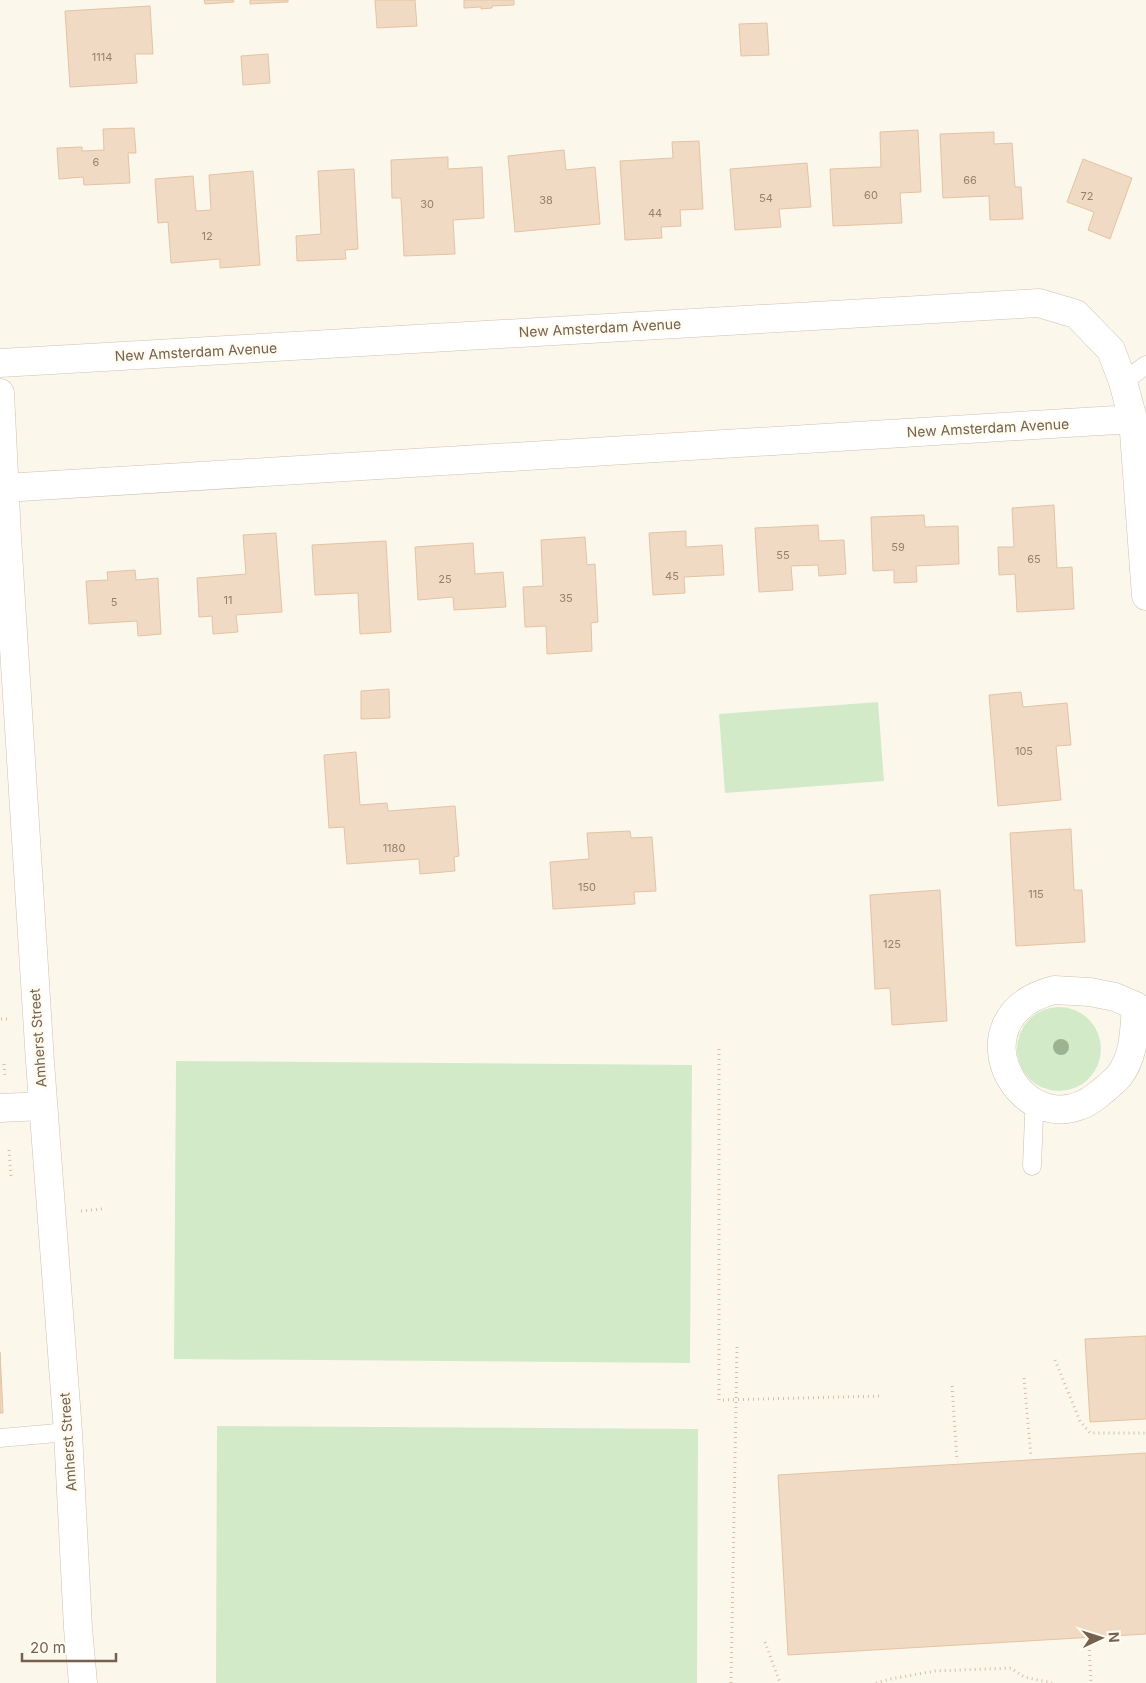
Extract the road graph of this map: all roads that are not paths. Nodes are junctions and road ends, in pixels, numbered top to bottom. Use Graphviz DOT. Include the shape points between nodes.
graph roads {
  1 [pos="0,363"];
  2 [pos="1146,366"];
  3 [pos="1123,382"];
  4 [pos="0,393"];
  5 [pos="1133,419"];
  6 [pos="4,488"];
  7 [pos="4,534"];
  8 [pos="1144,542"];
  9 [pos="1146,596"];
  10 [pos="1141,1003"];
  11 [pos="1038,1104"];
  12 [pos="43,1106"];
  13 [pos="0,1108"];
  14 [pos="1032,1166"];
  15 [pos="68,1432"];
  16 [pos="0,1438"];
  17 [pos="83,1683"];
  1 -- 3 [label="street, New Amsterdam Avenue" via="1039,303 1076,314 1111,350"];
  2 -- 3 [label="lane"];
  3 -- 5 [label="street, New Amsterdam Avenue"];
  4 -- 6 [label="street, Amherst Street"];
  5 -- 6 [label="street, New Amsterdam Avenue"];
  5 -- 8 [label="street, New Amsterdam Avenue"];
  6 -- 7 [label="street, Amherst Street"];
  7 -- 12 [label="street, Amherst Street"];
  8 -- 9 [label="street, New Amsterdam Avenue"];
  10 -- 11 [label="street" via="1134,1041 1120,1076 1092,1100 1074,1107 1056,1109"];
  10 -- 11 [label="street" via="1071,990 1037,994 1023,1003 1004,1031 1001,1048 1011,1082"];
  11 -- 14 [label="lane" via="1034,1116"];
  12 -- 13 [label="street"];
  12 -- 15 [label="street, Amherst Street"];
  15 -- 16 [label="lane"];
  15 -- 17 [label="street, Amherst Street"];
}
